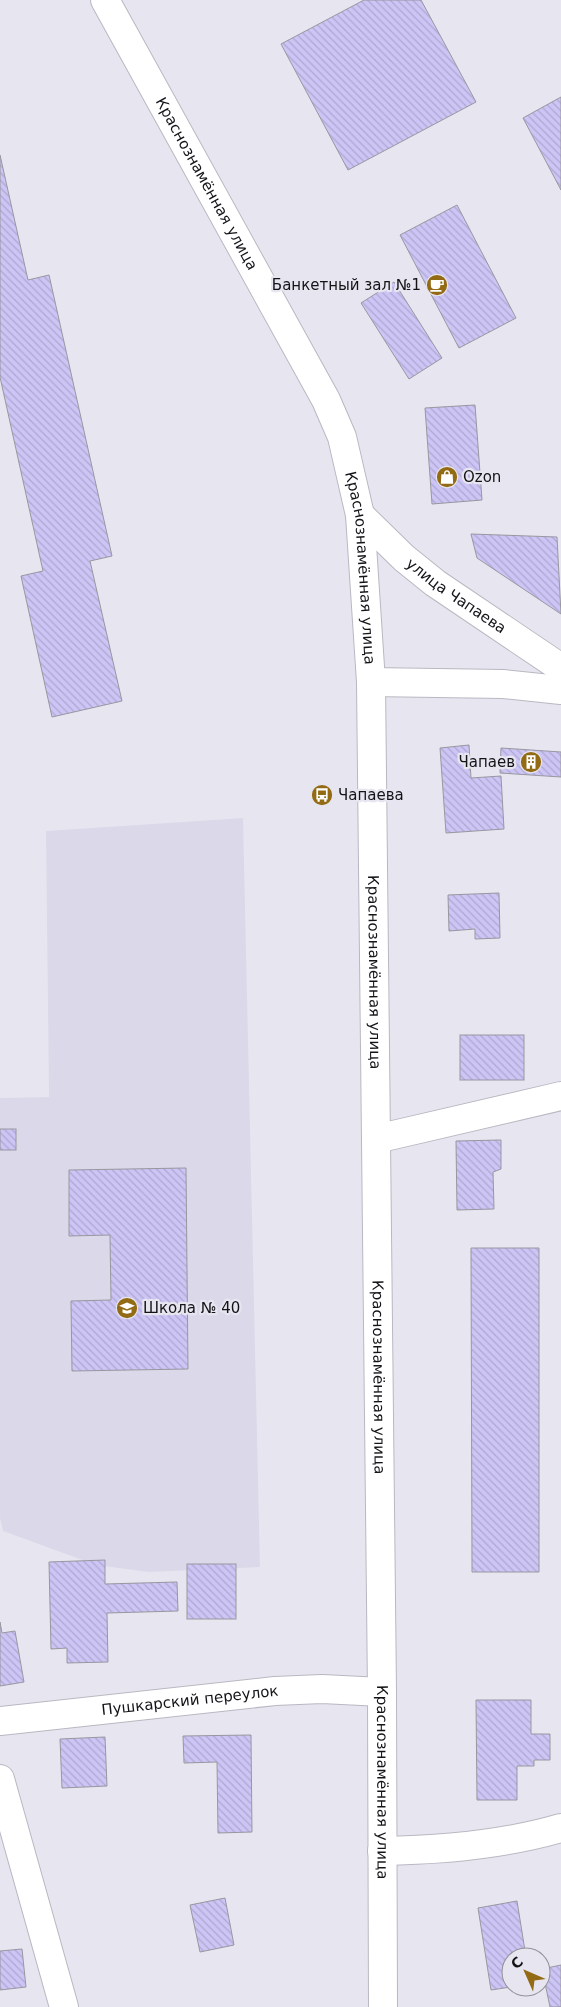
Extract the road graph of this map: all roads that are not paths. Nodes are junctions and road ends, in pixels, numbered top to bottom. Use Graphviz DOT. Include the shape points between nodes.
graph roads {
  1 [pos="105,0"];
  2 [pos="360,515"];
  3 [pos="561,668"];
  4 [pos="371,682"];
  5 [pos="561,690"];
  6 [pos="561,1096"];
  7 [pos="376,1139"];
  8 [pos="382,1692"];
  9 [pos="0,1721"];
  10 [pos="0,1779"];
  11 [pos="561,1828"];
  12 [pos="382,1851"];
  13 [pos="64,2007"];
  14 [pos="383,2007"];
  1 -- 2 [label="street, Краснознамённая улица" via="326,400 342,438"];
  2 -- 3 [label="street, улица Чапаева" via="435,583"];
  2 -- 4 [label="street, Краснознамённая улица"];
  4 -- 5 [label="street" via="502,684"];
  4 -- 7 [label="street, Краснознамённая улица"];
  6 -- 7 [label="street"];
  7 -- 8 [label="street, Краснознамённая улица"];
  8 -- 9 [label="street, Пушкарский переулок" via="275,1690"];
  8 -- 12 [label="street, Краснознамённая улица"];
  10 -- 13 [label="street"];
  11 -- 12 [label="street" via="530,1837 434,1850"];
  12 -- 14 [label="street, Краснознамённая улица"];
}
